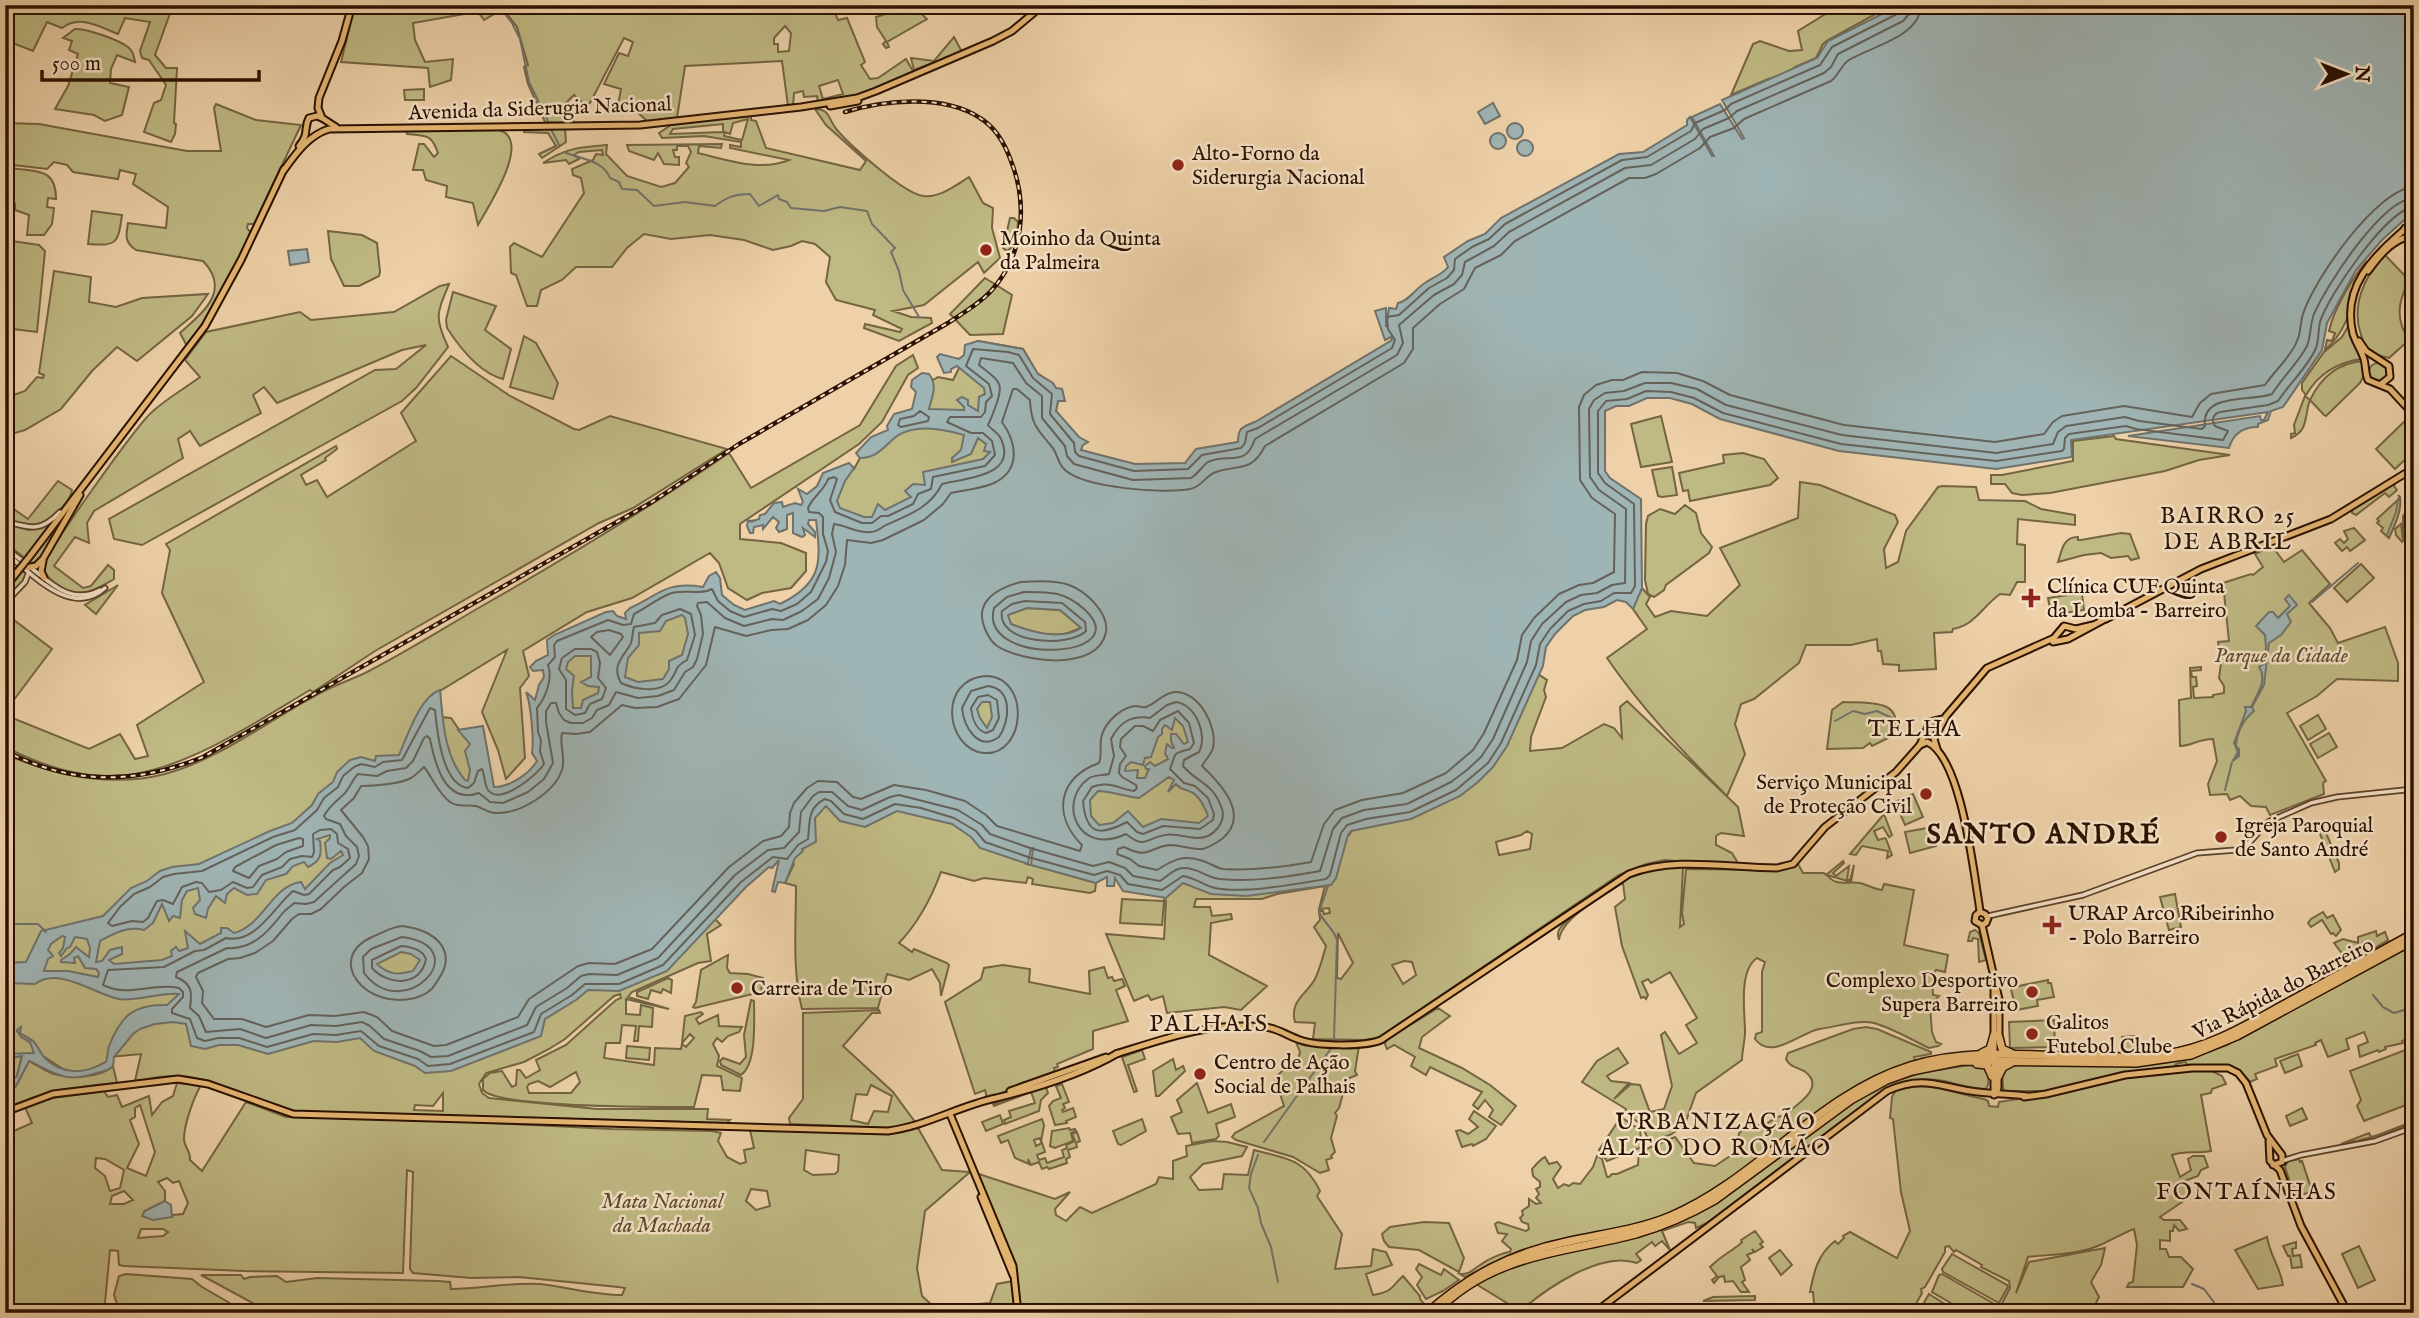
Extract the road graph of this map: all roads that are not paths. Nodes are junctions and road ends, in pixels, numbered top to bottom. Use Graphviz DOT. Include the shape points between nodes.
graph roads {
  1 [pos="352,5"];
  2 [pos="1043,5"];
  3 [pos="333,64"];
  4 [pos="311,117"];
  5 [pos="323,119"];
  6 [pos="308,129"];
  7 [pos="342,129"];
  8 [pos="320,133"];
  9 [pos="284,170"];
  10 [pos="2414,221"];
  11 [pos="2403,229"];
  12 [pos="2412,230"];
  13 [pos="2404,239"];
  14 [pos="2414,242"];
  15 [pos="2377,359"];
  16 [pos="2366,369"];
  17 [pos="2388,379"];
  18 [pos="2379,385"];
  19 [pos="2414,413"];
  20 [pos="2414,468"];
  21 [pos="91,476"];
  22 [pos="70,504"];
  23 [pos="5,521"];
  24 [pos="5,550"];
  25 [pos="43,559"];
  26 [pos="27,569"];
  27 [pos="44,580"];
  28 [pos="25,582"];
  29 [pos="5,588"];
  30 [pos="5,603"];
  31 [pos="2093,625"];
  32 [pos="2071,628"];
  33 [pos="2059,633"];
  34 [pos="2072,636"];
  35 [pos="2064,639"];
  36 [pos="2039,645"];
  37 [pos="1937,724"];
  38 [pos="1927,741"];
  39 [pos="2414,789"];
  40 [pos="1980,912"];
  41 [pos="1987,916"];
  42 [pos="1982,925"];
  43 [pos="2414,933"];
  44 [pos="2414,940"];
  45 [pos="1997,1036"];
  46 [pos="1118,1053"];
  47 [pos="1973,1055"];
  48 [pos="1996,1058"];
  49 [pos="2022,1058"];
  50 [pos="1931,1066"];
  51 [pos="1074,1072"];
  52 [pos="1051,1081"];
  53 [pos="1937,1084"];
  54 [pos="1995,1087"];
  55 [pos="1980,1093"];
  56 [pos="2027,1096"];
  57 [pos="998,1097"];
  58 [pos="962,1110"];
  59 [pos="5,1112"];
  60 [pos="950,1114"];
  61 [pos="936,1119"];
  62 [pos="2414,1127"];
  63 [pos="955,1128"];
  64 [pos="2267,1135"];
  65 [pos="2280,1153"];
  66 [pos="2270,1154"];
  67 [pos="2301,1155"];
  68 [pos="2282,1162"];
  69 [pos="2273,1165"];
  70 [pos="2282,1176"];
  71 [pos="1018,1313"];
  72 [pos="1427,1313"];
  73 [pos="1435,1313"];
  74 [pos="1594,1313"];
  75 [pos="2348,1313"];
  1 -- 3 [label="main road"];
  2 -- 7 [label="main road, Avenida da Siderugia Nacional" via="993,41 856,98 640,125"];
  3 -- 4 [label="main road"];
  3 -- 5 [label="main road" via="319,98"];
  4 -- 5 [label="main road"];
  4 -- 6 [label="main road"];
  5 -- 7 [label="main road"];
  5 -- 8 [label="main road"];
  6 -- 8 [label="main road"];
  6 -- 9 [label="main road"];
  7 -- 8 [label="main road, Avenida da Siderugia Nacional"];
  8 -- 9 [label="main road"];
  9 -- 21 [label="main road" via="205,326"];
  10 -- 11 [label="main road"];
  11 -- 12 [label="main road"];
  11 -- 13 [label="main road" via="2400,235"];
  11 -- 16 [label="main road" via="2372,258 2354,297 2353,332"];
  12 -- 13 [label="main road"];
  12 -- 14 [label="main road"];
  13 -- 14 [label="main road"];
  13 -- 15 [label="main road" via="2368,271 2355,304 2360,343"];
  15 -- 16 [label="main road"];
  15 -- 17 [label="main road" via="2389,366"];
  16 -- 18 [label="main road" via="2368,380"];
  17 -- 18 [label="main road"];
  17 -- 19 [label="main road"];
  18 -- 19 [label="main road" via="2390,389"];
  20 -- 31 [label="main road" via="2314,527 2210,565"];
  21 -- 22 [label="main road"];
  21 -- 25 [label="main road"];
  22 -- 23 [label="street" via="39,527"];
  22 -- 26 [label="main road, bridge" via="30,556"];
  24 -- 26 [label="street"];
  25 -- 26 [label="main road"];
  25 -- 27 [label="main road"];
  26 -- 27 [label="street"];
  26 -- 28 [label="street"];
  26 -- 29 [label="main road"];
  27 -- 27 [label="street" via="62,596 76,600 91,597 105,588 89,595 72,595"];
  27 -- 28 [label="street"];
  28 -- 30 [label="street"];
  31 -- 32 [label="main road"];
  31 -- 34 [label="main road"];
  32 -- 33 [label="main road" via="2063,626"];
  32 -- 34 [label="main road"];
  33 -- 35 [label="main road"];
  33 -- 36 [label="main road"];
  34 -- 35 [label="main road"];
  35 -- 36 [label="main road"];
  36 -- 37 [label="main road" via="1987,668"];
  37 -- 38 [label="main road"];
  37 -- 38 [label="main road" via="1929,724"];
  38 -- 40 [label="main road" via="1950,771 1961,804"];
  38 -- 46 [label="main road" via="1896,772 1825,827 1793,864 1777,868 1667,864 1629,874 1381,1040 1367,1044 1306,1042 1267,1027 1219,1027 1172,1035"];
  39 -- 41 [label="street" via="2311,803 2267,822 2241,849 2197,853 2073,898"];
  40 -- 41 [label="main road"];
  40 -- 42 [label="main road" via="1975,919"];
  41 -- 42 [label="main road"];
  42 -- 45 [label="main road" via="2000,1009"];
  43 -- 49 [label="highway, Via Rápida do Barreiro" via="2195,1048 2145,1057"];
  44 -- 49 [label="highway, Via Rápida do Barreiro" via="2237,1036 2192,1055 2136,1063"];
  45 -- 47 [label="highway" via="1990,1049"];
  45 -- 48 [label="main road"];
  45 -- 49 [label="highway" via="2003,1050"];
  46 -- 51 [label="main road"];
  46 -- 57 [label="main road"];
  47 -- 48 [label="highway, Via Rápida do Barreiro"];
  47 -- 72 [label="highway, Via Rápida do Barreiro" via="1913,1065 1873,1081 1690,1207 1633,1228 1503,1261 1468,1280"];
  48 -- 49 [label="highway, Via Rápida do Barreiro"];
  48 -- 50 [label="highway, Via Rápida do Barreiro"];
  48 -- 54 [label="main road"];
  49 -- 54 [label="highway" via="2005,1065"];
  50 -- 54 [label="highway" via="1985,1065"];
  50 -- 73 [label="highway, Via Rápida do Barreiro" via="1887,1080 1851,1100 1696,1211 1633,1235 1516,1261 1475,1281"];
  51 -- 52 [label="main road"];
  51 -- 52 [label="main road" via="1068,1083"];
  52 -- 57 [label="main road"];
  53 -- 54 [label="main road" via="1966,1094"];
  53 -- 55 [label="main road"];
  53 -- 74 [label="main road" via="1916,1082 1883,1094"];
  54 -- 55 [label="main road"];
  54 -- 55 [label="main road"];
  54 -- 56 [label="main road"];
  54 -- 56 [label="main road"];
  56 -- 64 [label="main road" via="2125,1075 2228,1068 2246,1083"];
  57 -- 58 [label="main road"];
  58 -- 60 [label="main road"];
  58 -- 63 [label="main road"];
  59 -- 61 [label="main road" via="53,1094 178,1079 208,1084 275,1110 314,1116 880,1131"];
  60 -- 61 [label="main road"];
  60 -- 63 [label="main road"];
  61 -- 63 [label="main road"];
  62 -- 67 [label="street" via="2375,1142"];
  63 -- 71 [label="main road" via="1010,1256"];
  64 -- 65 [label="main road"];
  64 -- 66 [label="main road"];
  65 -- 66 [label="main road"];
  65 -- 67 [label="street"];
  65 -- 68 [label="main road"];
  66 -- 69 [label="main road"];
  67 -- 68 [label="street"];
  68 -- 69 [label="main road"];
  68 -- 70 [label="main road"];
  69 -- 70 [label="main road"];
  70 -- 75 [label="main road" via="2301,1226"];
}
